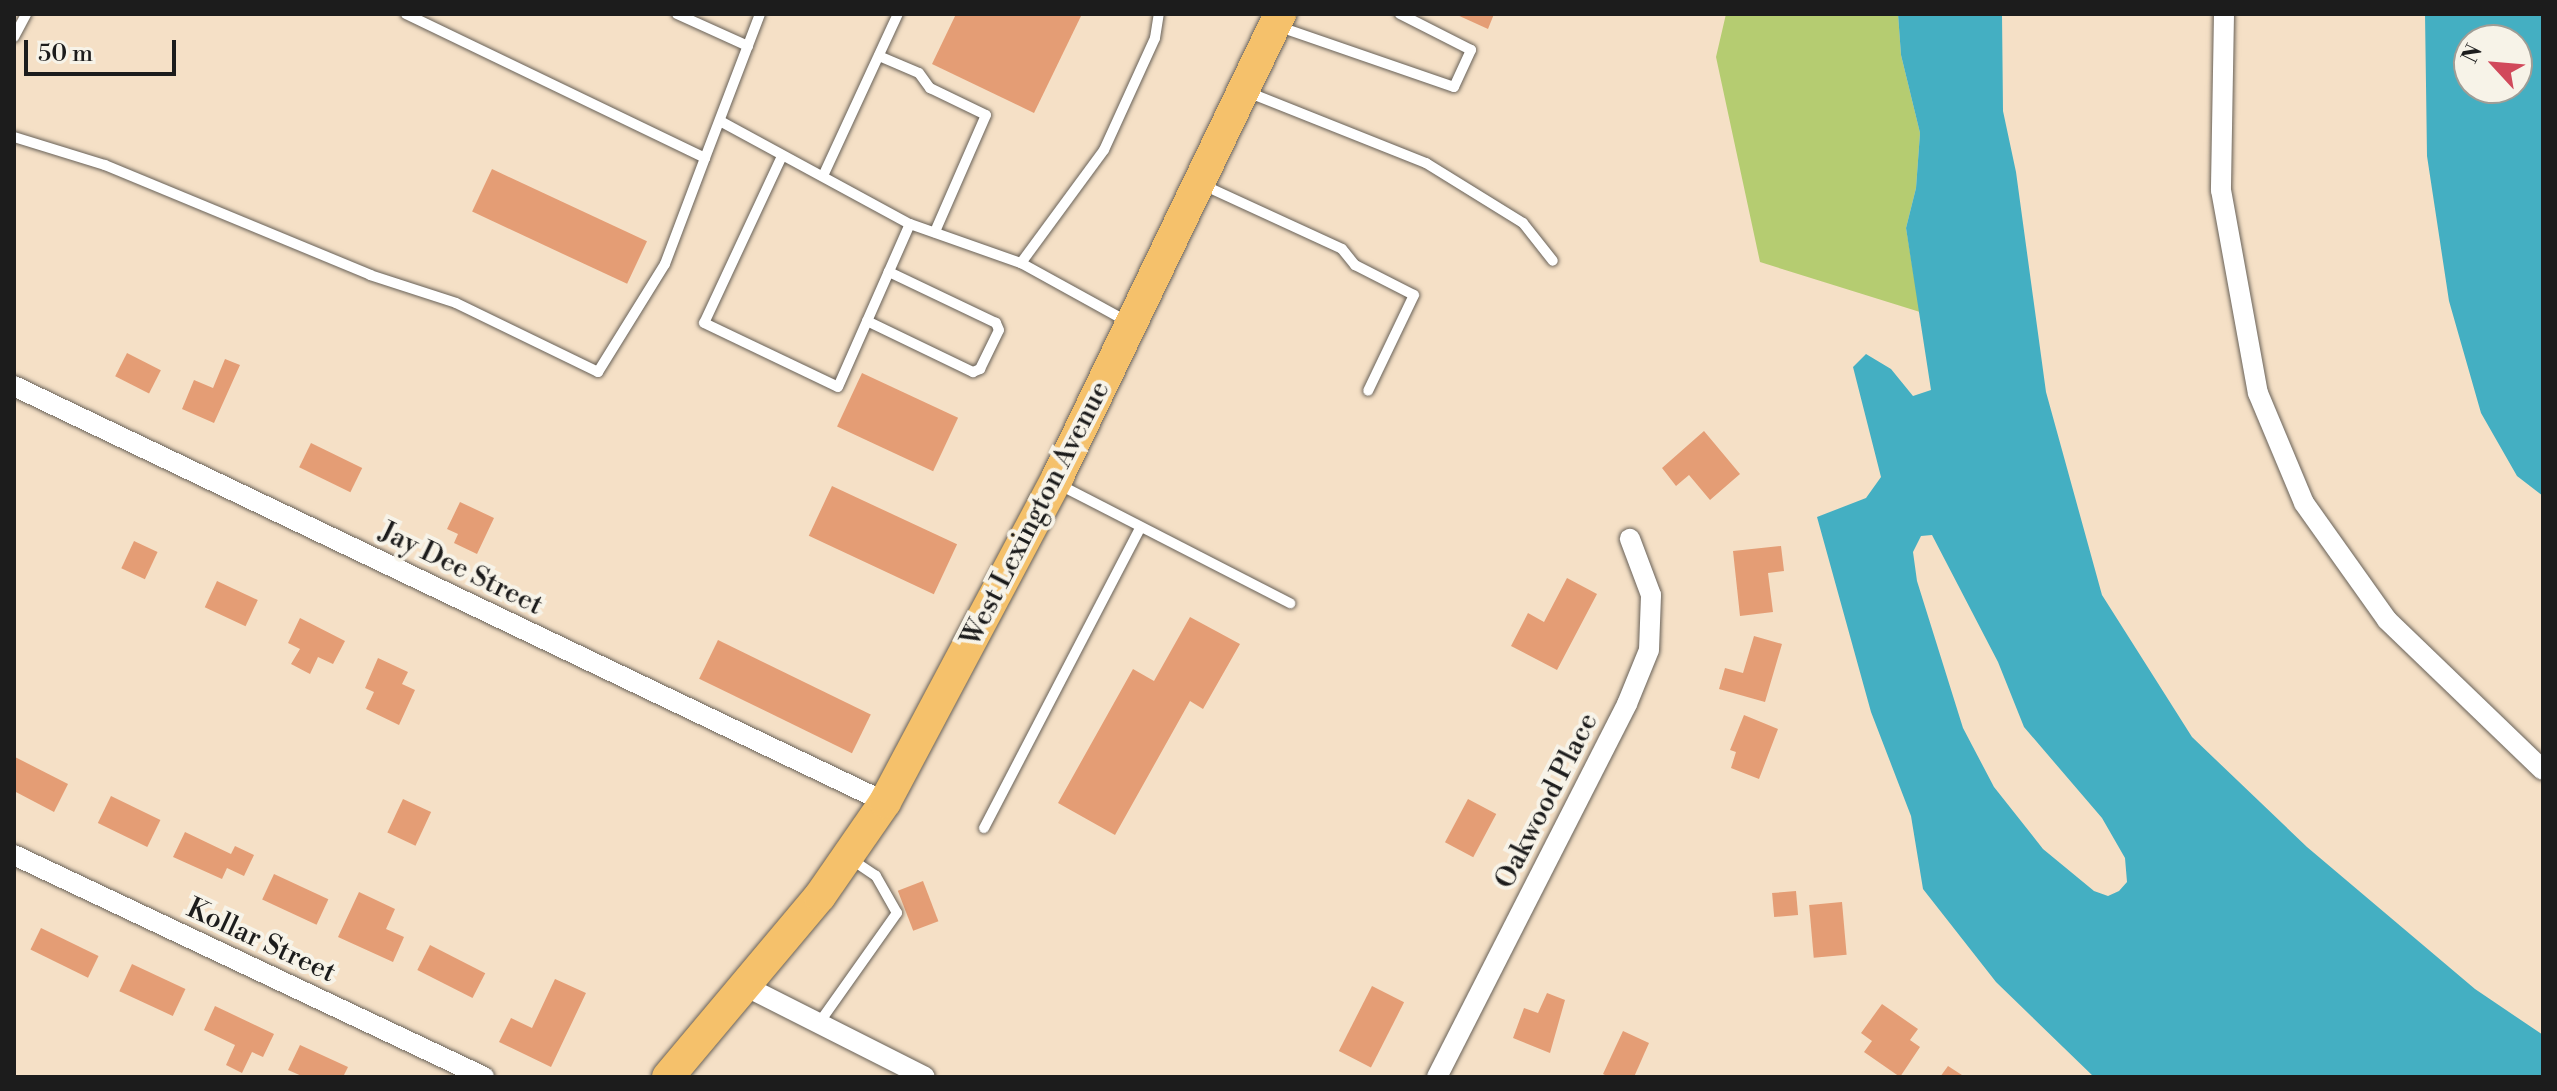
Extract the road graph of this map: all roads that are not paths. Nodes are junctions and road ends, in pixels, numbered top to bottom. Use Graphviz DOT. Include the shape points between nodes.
graph roads {
  1 [pos="26,14"];
  2 [pos="406,14"];
  3 [pos="677,14"];
  4 [pos="760,14"];
  5 [pos="898,14"];
  6 [pos="1159,14"];
  7 [pos="1400,14"];
  8 [pos="2224,14"];
  9 [pos="1277,20"];
  10 [pos="14,37"];
  11 [pos="748,46"];
  12 [pos="879,56"];
  13 [pos="1244,90"];
  14 [pos="720,121"];
  15 [pos="14,137"];
  16 [pos="782,156"];
  17 [pos="705,158"];
  18 [pos="823,176"];
  19 [pos="1200,183"];
  20 [pos="910,224"];
  21 [pos="935,232"];
  22 [pos="1553,261"];
  23 [pos="1021,263"];
  24 [pos="889,272"];
  25 [pos="867,321"];
  26 [pos="1133,324"];
  27 [pos="14,386"];
  28 [pos="1368,391"];
  29 [pos="1055,482"];
  30 [pos="1141,527"];
  31 [pos="1630,539"];
  32 [pos="1290,603"];
  33 [pos="2543,770"];
  34 [pos="885,802"];
  35 [pos="984,828"];
  36 [pos="14,855"];
  37 [pos="848,858"];
  38 [pos="747,987"];
  39 [pos="819,1023"];
  40 [pos="484,1077"];
  41 [pos="668,1077"];
  42 [pos="925,1077"];
  43 [pos="1437,1077"];
  1 -- 10 [label="lane"];
  2 -- 17 [label="lane"];
  3 -- 11 [label="lane"];
  4 -- 11 [label="lane"];
  5 -- 12 [label="lane"];
  6 -- 23 [label="lane" via="1155,38 1104,150"];
  7 -- 9 [label="lane" via="1471,50 1454,87"];
  8 -- 33 [label="street" via="2221,190 2258,393 2304,503 2387,620"];
  9 -- 13 [label="main road, West Lexington Avenue"];
  11 -- 14 [label="lane"];
  12 -- 18 [label="lane"];
  12 -- 21 [label="lane" via="919,73 930,88 986,115"];
  13 -- 19 [label="main road, West Lexington Avenue"];
  13 -- 22 [label="lane" via="1426,163 1523,223"];
  14 -- 16 [label="lane"];
  14 -- 17 [label="lane"];
  15 -- 17 [label="lane" via="105,165 370,275 456,303 598,372 665,264"];
  16 -- 18 [label="lane"];
  16 -- 25 [label="lane" via="704,323 838,387"];
  18 -- 20 [label="lane"];
  19 -- 26 [label="main road, West Lexington Avenue"];
  19 -- 28 [label="lane" via="1342,249 1355,265 1414,295"];
  20 -- 21 [label="lane"];
  20 -- 24 [label="lane"];
  21 -- 23 [label="lane"];
  23 -- 26 [label="lane"];
  24 -- 25 [label="lane"];
  24 -- 25 [label="lane" via="996,323 999,330 980,369 973,372"];
  26 -- 29 [label="main road, West Lexington Avenue"];
  27 -- 34 [label="street, Jay Dee Street"];
  29 -- 30 [label="lane"];
  29 -- 34 [label="main road, West Lexington Avenue"];
  30 -- 32 [label="lane"];
  30 -- 35 [label="lane"];
  31 -- 43 [label="street, Oakwood Place" via="1651,595 1649,650 1627,704"];
  34 -- 37 [label="main road, West Lexington Avenue"];
  36 -- 40 [label="street, Kollar Street"];
  37 -- 38 [label="main road, West Lexington Avenue"];
  37 -- 39 [label="lane" via="876,876 897,913"];
  38 -- 39 [label="street"];
  38 -- 41 [label="main road, West Lexington Avenue"];
  39 -- 42 [label="street"];
}
